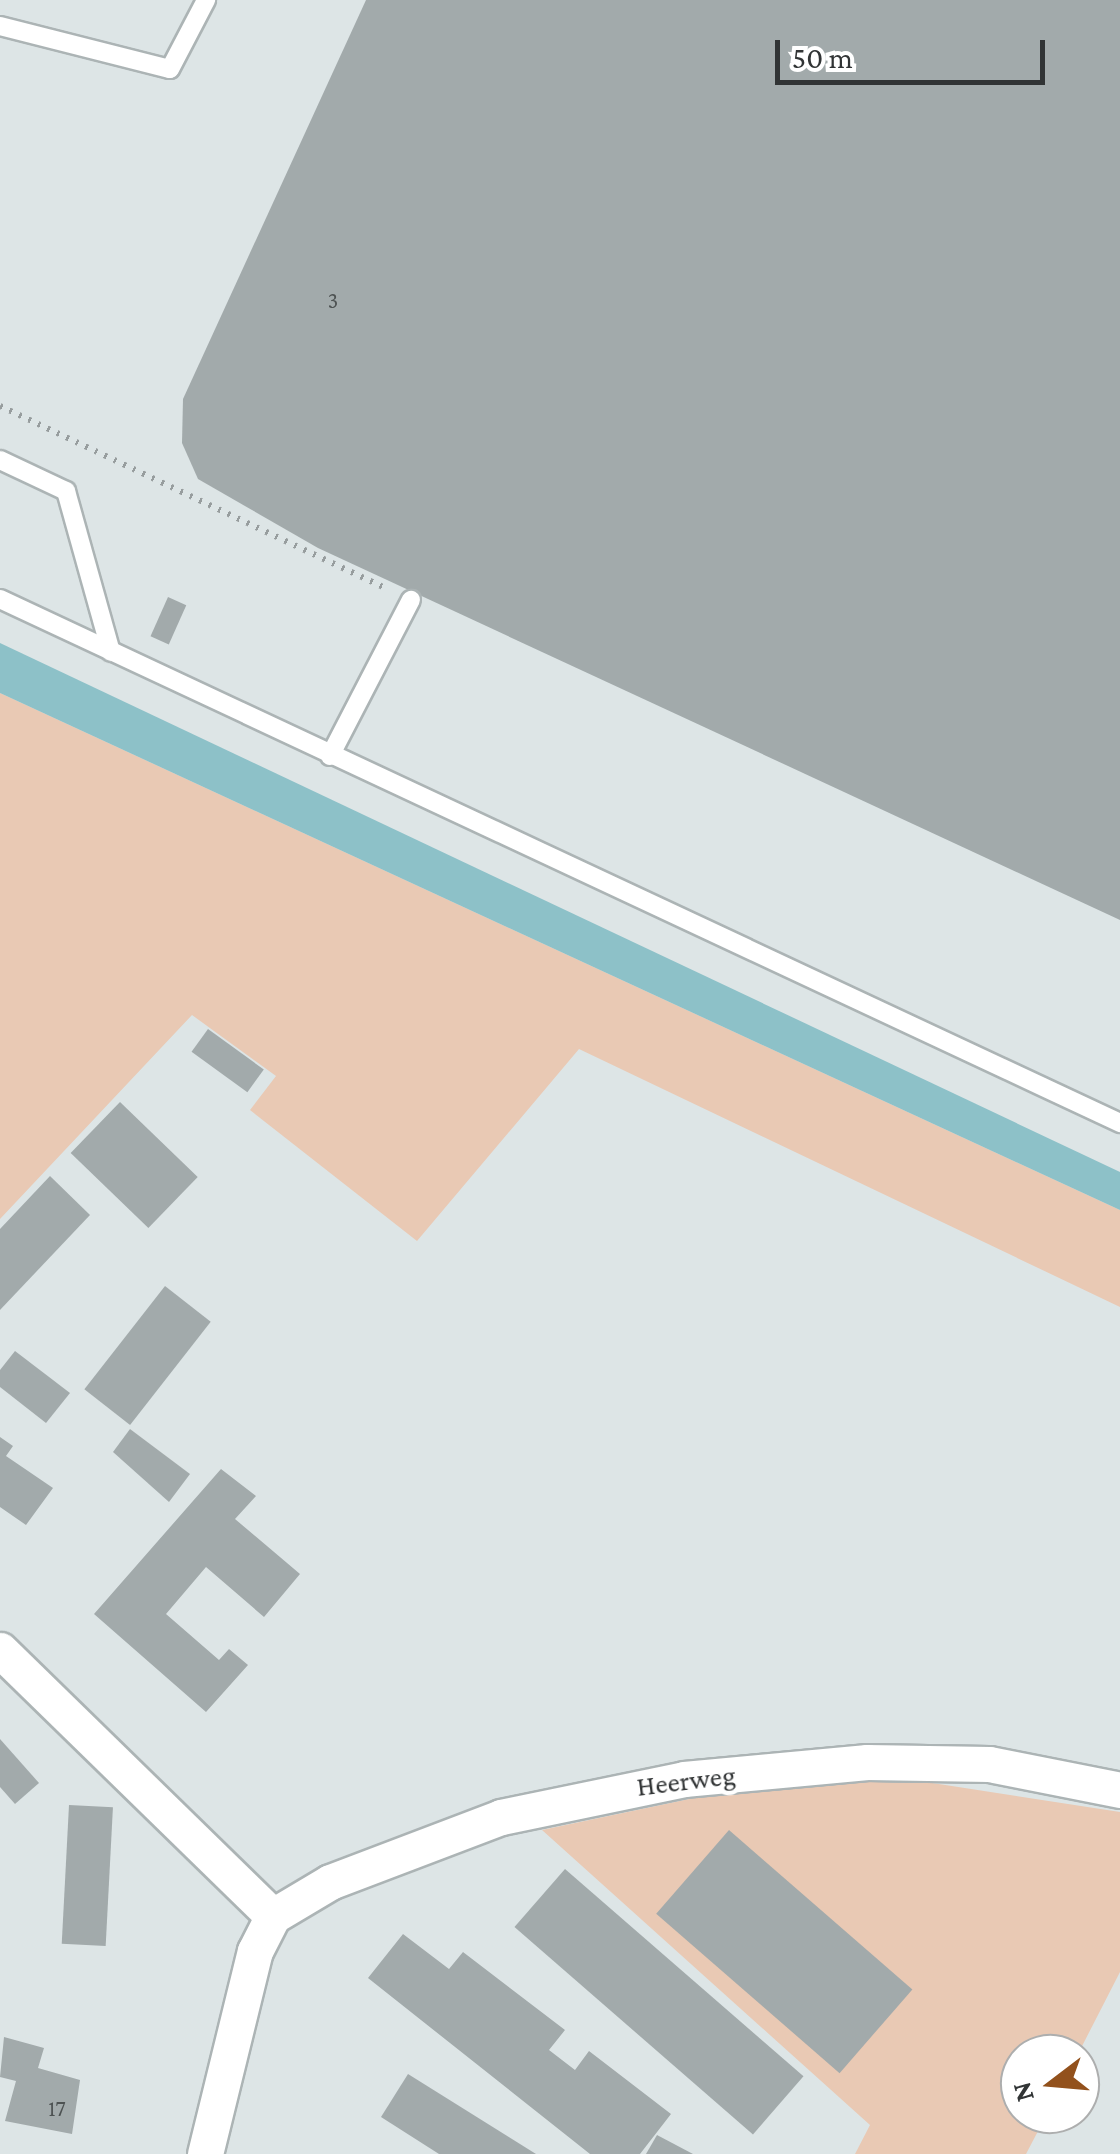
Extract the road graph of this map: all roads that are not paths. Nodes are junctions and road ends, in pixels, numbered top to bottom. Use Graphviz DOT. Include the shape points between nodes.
graph roads {
  1 [pos="206,0"];
  2 [pos="0,26"];
  3 [pos="0,460"];
  4 [pos="0,599"];
  5 [pos="411,600"];
  6 [pos="111,652"];
  7 [pos="330,756"];
  8 [pos="1120,1124"];
  9 [pos="0,1650"];
  10 [pos="1120,1790"];
  11 [pos="273,1916"];
  12 [pos="205,2154"];
  1 -- 2 [label="lane" via="170,69"];
  3 -- 6 [label="lane" via="66,491"];
  4 -- 6 [label="lane"];
  5 -- 7 [label="lane"];
  6 -- 7 [label="lane"];
  7 -- 8 [label="lane"];
  9 -- 11 [label="street"];
  10 -- 11 [label="street, Heerweg" via="989,1764 866,1762 684,1779 501,1817 330,1882"];
  11 -- 12 [label="street" via="255,1951"];
}
